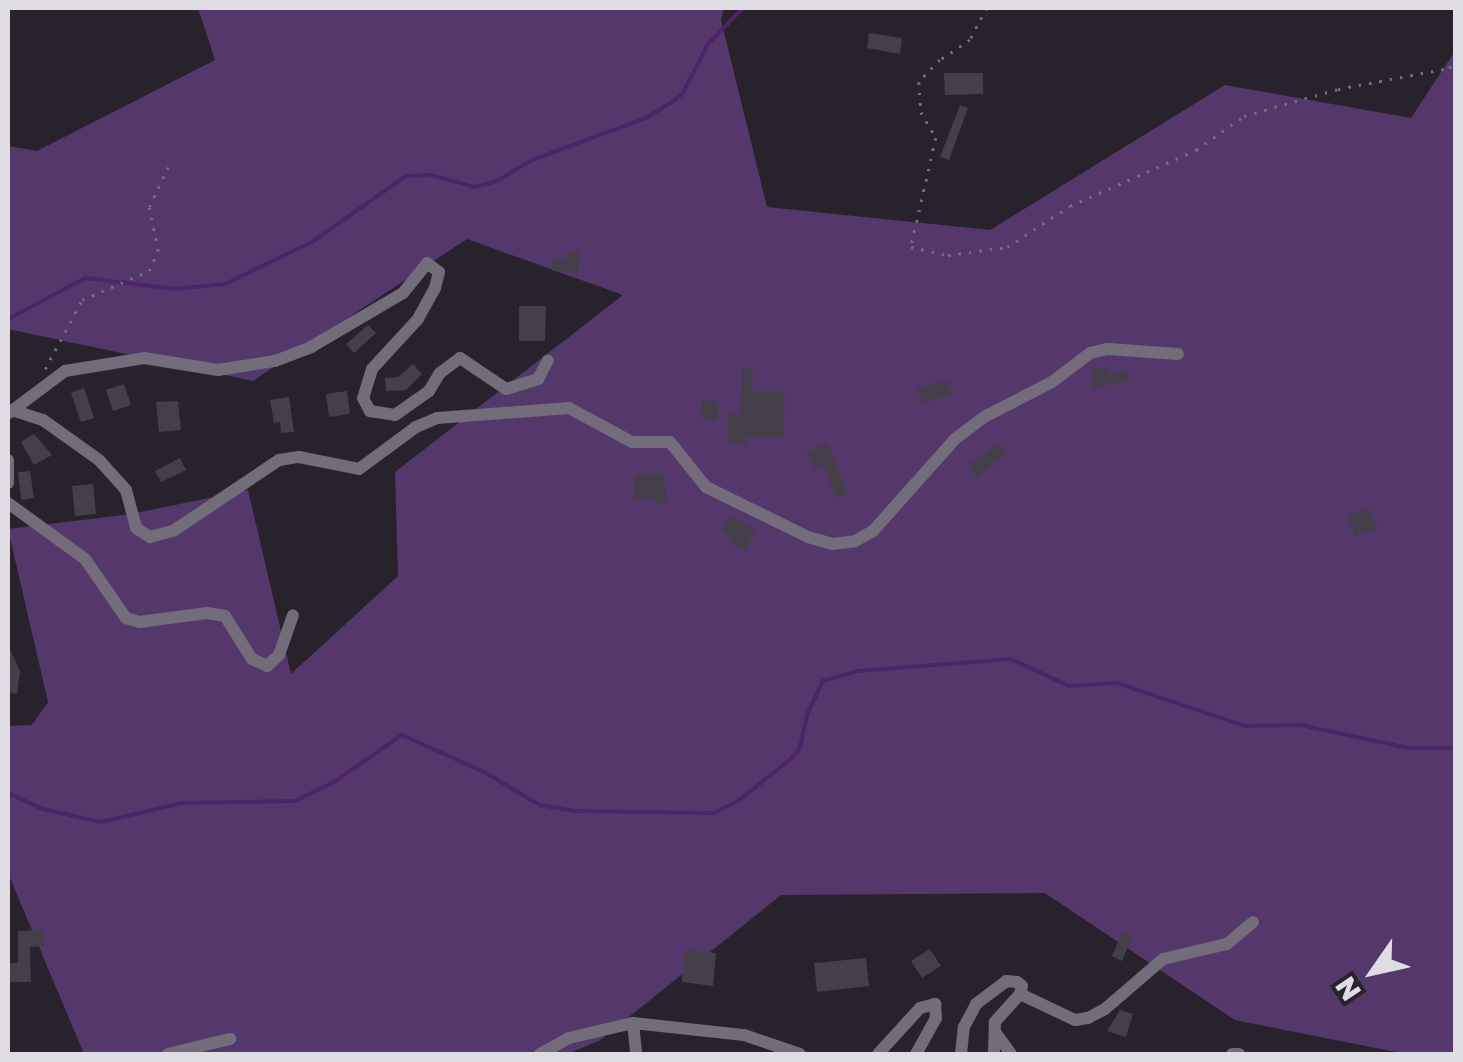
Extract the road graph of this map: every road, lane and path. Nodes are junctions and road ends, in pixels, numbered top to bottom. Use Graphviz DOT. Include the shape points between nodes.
graph roads {
  1 [pos="988,8"];
  2 [pos="1456,60"];
  3 [pos="168,167"];
  4 [pos="1178,354"];
  5 [pos="548,360"];
  6 [pos="44,371"];
  7 [pos="10,413"];
  8 [pos="8,460"];
  9 [pos="8,483"];
  10 [pos="8,502"];
  11 [pos="292,615"];
  12 [pos="1253,922"];
  13 [pos="1020,994"];
  14 [pos="633,1023"];
  15 [pos="995,1032"];
  16 [pos="230,1039"];
  17 [pos="168,1054"];
  18 [pos="540,1054"];
  19 [pos="636,1054"];
  20 [pos="800,1054"];
  21 [pos="878,1054"];
  22 [pos="916,1054"];
  23 [pos="961,1054"];
  24 [pos="994,1054"];
  25 [pos="1011,1054"];
  1 -- 2 [label="path" via="970,40 920,82 921,112 936,138 911,246 948,255 1007,247 1070,206 1196,150 1244,116 1449,68"];
  3 -- 6 [label="path" via="150,207 158,251 149,271 82,300"];
  4 -- 7 [label="street" via="1090,352 955,439 873,530 832,544 706,488 670,442 632,442 586,414 557,408 437,418 359,469 300,457 279,460 184,524 150,537 136,528 126,490 99,460 42,420"];
  5 -- 7 [label="street" via="538,379 506,388 460,358 396,415 370,412 363,398 372,368 418,319 435,288 439,272 428,262 403,293 275,361 218,370 144,358 65,372"];
  8 -- 9 [label="street"];
  10 -- 11 [label="street" via="85,559 126,618 217,613 232,623 252,659 268,666 279,655"];
  12 -- 13 [label="street" via="1226,944 1163,958 1088,1018 1076,1020"];
  13 -- 15 [label="street" via="999,1013"];
  13 -- 23 [label="street" via="1022,984 1012,980 980,999 967,1018"];
  14 -- 18 [label="street" via="569,1038"];
  14 -- 19 [label="street"];
  14 -- 20 [label="street" via="744,1035"];
  15 -- 24 [label="street"];
  15 -- 25 [label="street"];
  16 -- 17 [label="street"];
  21 -- 22 [label="street" via="920,1008 935,1004 936,1018"];
}
